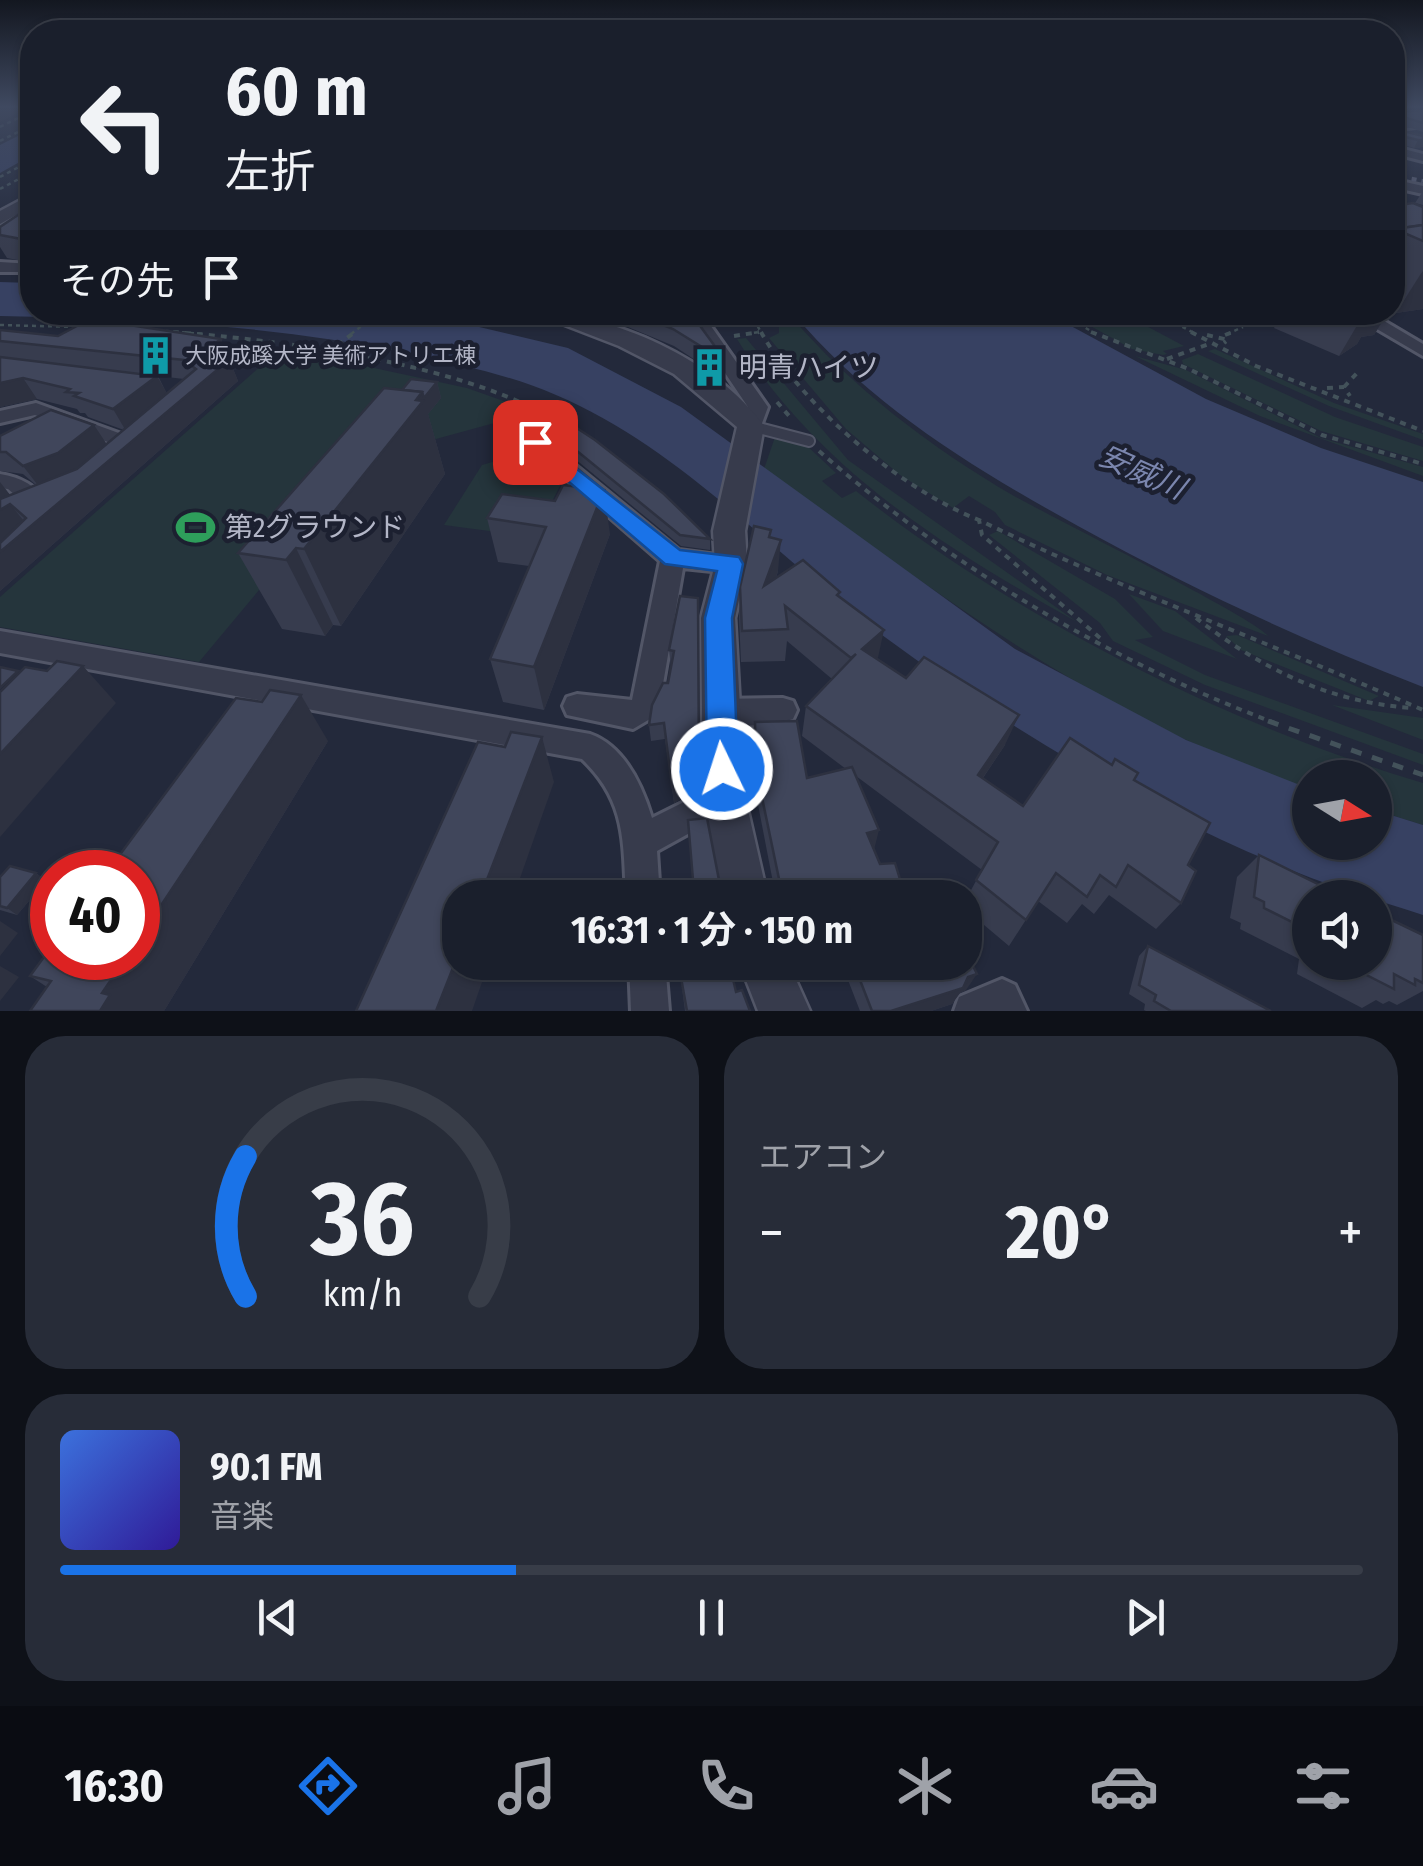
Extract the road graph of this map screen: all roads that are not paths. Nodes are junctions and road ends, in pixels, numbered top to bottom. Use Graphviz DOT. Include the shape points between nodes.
graph roads {
  1 [pos="575,325"];
  2 [pos="700,325"];
  3 [pos="1378,325"];
  4 [pos="1423,351"];
  5 [pos="0,417"];
  6 [pos="65,418"];
  7 [pos="33,435"];
  8 [pos="748,436"];
  9 [pos="809,441"];
  10 [pos="535,442"];
  11 [pos="107,464"];
  12 [pos="0,482"];
  13 [pos="13,512"];
  14 [pos="730,548"];
  15 [pos="674,558"];
  16 [pos="0,642"];
  17 [pos="578,706"];
  18 [pos="783,710"];
  19 [pos="719,711"];
  20 [pos="724,797"];
  21 [pos="640,842"];
  22 [pos="642,880"];
  23 [pos="741,880"];
  24 [pos="648,980"];
  25 [pos="771,980"];
  26 [pos="650,1011"];
  27 [pos="784,1011"];
  28 [pos="973,1011"];
  29 [pos="1008,1011"];
  1 -- 8 [label="street" via="705,382"];
  2 -- 8 [label="street" via="758,407"];
  3 -- 4 [label="street"];
  5 -- 6 [label="street" via="36,409"];
  6 -- 7 [label="street"];
  6 -- 11 [label="street" via="137,438"];
  8 -- 9 [label="lane"];
  8 -- 14 [label="street"];
  10 -- 15 [label="street"];
  12 -- 13 [label="street" via="46,500"];
  14 -- 15 [label="street"];
  14 -- 19 [label="street" via="718,618"];
  15 -- 17 [label="street" via="645,707 633,716"];
  16 -- 21 [label="street" via="578,743 615,767 633,797"];
  18 -- 19 [label="street"];
  19 -- 20 [label="street"];
  20 -- 21 [label="street"];
  20 -- 23 [label="street"];
  21 -- 22 [label="street"];
  24 -- 26 [label="street"];
  25 -- 27 [label="street"];
  28 -- 29 [label="street" via="1002,998"];
}
